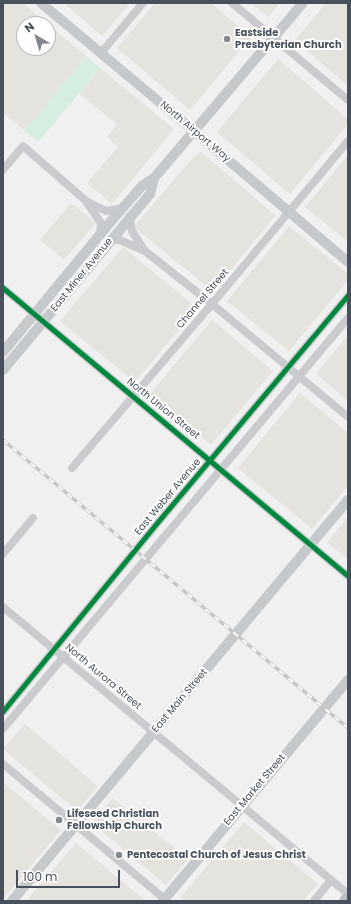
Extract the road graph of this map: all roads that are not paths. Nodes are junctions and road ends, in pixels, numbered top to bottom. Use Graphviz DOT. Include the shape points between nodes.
graph roads {
  1 [pos="41,3"];
  2 [pos="143,3"];
  3 [pos="232,3"];
  4 [pos="302,3"];
  5 [pos="273,38"];
  6 [pos="101,53"];
  7 [pos="348,100"];
  8 [pos="194,131"];
  9 [pos="348,141"];
  10 [pos="3,170"];
  11 [pos="154,178"];
  12 [pos="85,200"];
  13 [pos="124,206"];
  14 [pos="289,211"];
  15 [pos="130,216"];
  16 [pos="100,235"];
  17 [pos="109,242"];
  18 [pos="145,251"];
  19 [pos="348,262"];
  20 [pos="3,288"];
  21 [pos="348,296"];
  22 [pos="212,304"];
  23 [pos="348,318"];
  24 [pos="3,352"];
  25 [pos="289,368"];
  26 [pos="3,370"];
  27 [pos="299,376"];
  28 [pos="133,397"];
  29 [pos="348,417"];
  30 [pos="211,460"];
  31 [pos="72,468"];
  32 [pos="221,469"];
  33 [pos="348,500"];
  34 [pos="33,518"];
  35 [pos="311,545"];
  36 [pos="3,554"];
  37 [pos="348,576"];
  38 [pos="3,607"];
  39 [pos="54,650"];
  40 [pos="63,657"];
  41 [pos="348,680"];
  42 [pos="3,712"];
  43 [pos="3,729"];
  44 [pos="154,732"];
  45 [pos="3,764"];
  46 [pos="242,806"];
  47 [pos="76,825"];
  48 [pos="331,880"];
  49 [pos="348,894"];
  50 [pos="348,898"];
  51 [pos="165,900"];
  52 [pos="12,901"];
  53 [pos="314,901"];
  54 [pos="345,901"];
  1 -- 6 [label="main road, North Airport Way"];
  2 -- 6 [label="street"];
  3 -- 5 [label="street"];
  4 -- 5 [label="main road, East Miner Avenue"];
  5 -- 7 [label="street"];
  5 -- 8 [label="main road, East Miner Avenue"];
  6 -- 8 [label="main road, North Airport Way"];
  8 -- 11 [label="main road, East Miner Avenue"];
  8 -- 14 [label="main road, North Airport Way"];
  9 -- 14 [label="street, Channel Street"];
  10 -- 12 [label="street" via="23,146"];
  11 -- 13 [label="main road, East Miner Avenue" via="142,186"];
  11 -- 15 [label="main road, East Miner Avenue" via="150,194"];
  12 -- 13 [label="street" via="106,211"];
  12 -- 16 [label="street" via="101,223"];
  13 -- 16 [label="main road, East Miner Avenue"];
  14 -- 19 [label="main road, North Airport Way"];
  14 -- 22 [label="street, Channel Street"];
  15 -- 17 [label="main road, East Miner Avenue"];
  15 -- 18 [label="street" via="132,231"];
  16 -- 24 [label="main road, East Miner Avenue"];
  17 -- 18 [label="street" via="121,240"];
  17 -- 26 [label="main road, East Miner Avenue"];
  18 -- 22 [label="street"];
  20 -- 28 [label="street, North Union Street"];
  21 -- 25 [label="street, East Weber Avenue"];
  22 -- 25 [label="street"];
  22 -- 28 [label="street, Channel Street"];
  23 -- 27 [label="street"];
  25 -- 27 [label="street"];
  25 -- 30 [label="street, East Weber Avenue"];
  27 -- 29 [label="street"];
  27 -- 32 [label="street"];
  28 -- 30 [label="street, North Union Street"];
  28 -- 31 [label="street, Channel Street"];
  30 -- 32 [label="street, North Union Street"];
  30 -- 39 [label="street, East Weber Avenue"];
  32 -- 35 [label="street, North Union Street"];
  32 -- 40 [label="street"];
  33 -- 35 [label="main road, East Main Street"];
  34 -- 36 [label="street"];
  35 -- 37 [label="street, North Union Street"];
  35 -- 44 [label="main road, East Main Street"];
  38 -- 39 [label="street, North Aurora Street"];
  39 -- 40 [label="street, North Aurora Street"];
  39 -- 42 [label="street, East Weber Avenue"];
  40 -- 43 [label="street"];
  40 -- 44 [label="street, North Aurora Street"];
  41 -- 46 [label="main road, East Market Street"];
  44 -- 46 [label="street, North Aurora Street"];
  44 -- 47 [label="main road, East Main Street"];
  45 -- 47 [label="street"];
  46 -- 48 [label="street, North Aurora Street"];
  46 -- 51 [label="main road, East Market Street"];
  47 -- 51 [label="street"];
  47 -- 52 [label="main road, East Main Street"];
  48 -- 49 [label="street, North Aurora Street"];
  48 -- 53 [label="street"];
  50 -- 54 [label="highway"];
}
